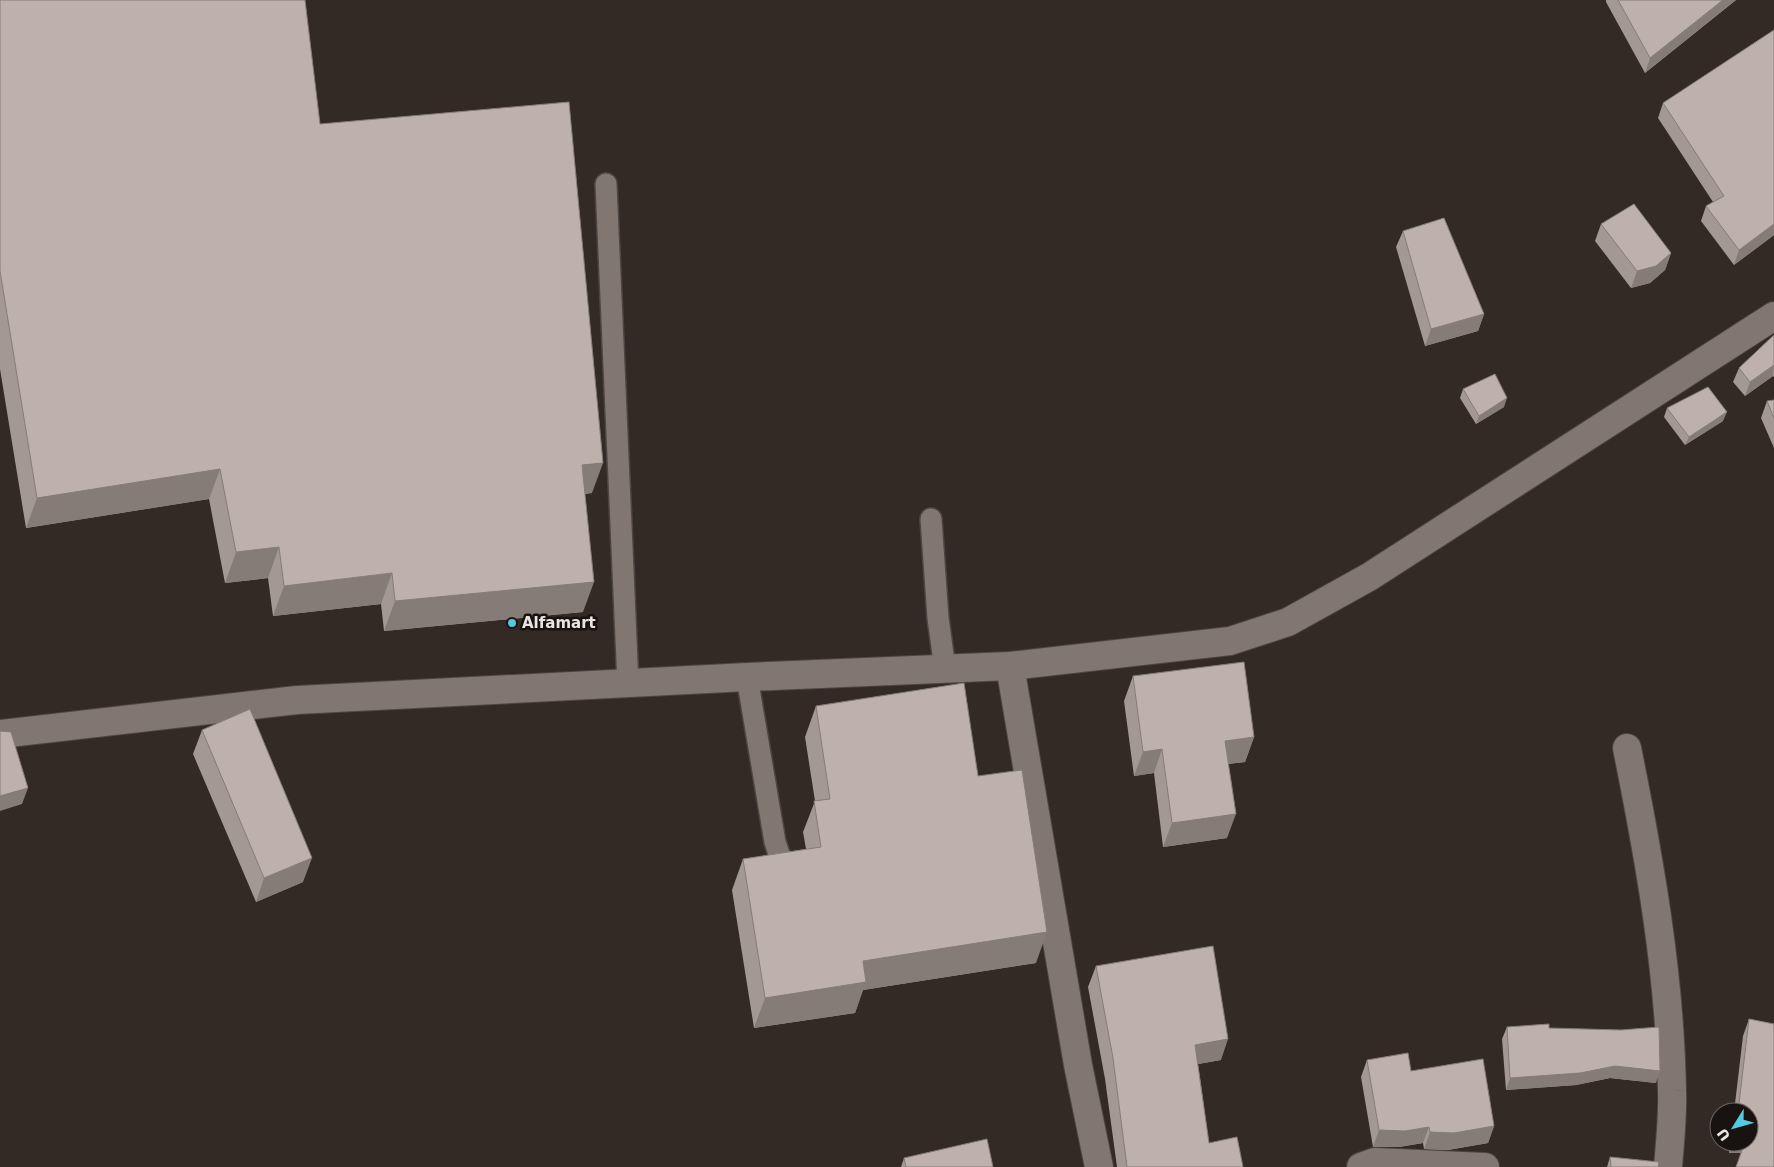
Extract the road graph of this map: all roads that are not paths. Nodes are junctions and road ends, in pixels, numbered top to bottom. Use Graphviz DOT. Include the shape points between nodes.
graph roads {
  1 [pos="606,184"];
  2 [pos="1774,316"];
  3 [pos="932,519"];
  4 [pos="1010,666"];
  5 [pos="945,669"];
  6 [pos="747,677"];
  7 [pos="628,684"];
  8 [pos="0,734"];
  9 [pos="1627,748"];
  10 [pos="780,857"];
  11 [pos="1099,1167"];
  12 [pos="1361,1167"];
  13 [pos="1485,1167"];
  14 [pos="1668,1167"];
  1 -- 7 [label="lane"];
  2 -- 4 [label="main road" via="1369,578 1288,622 1230,641"];
  3 -- 5 [label="lane" via="938,618"];
  4 -- 5 [label="main road"];
  4 -- 11 [label="main road" via="1078,1065"];
  5 -- 6 [label="main road"];
  6 -- 7 [label="main road"];
  6 -- 10 [label="lane"];
  7 -- 8 [label="main road" via="297,700"];
  9 -- 14 [label="main road" via="1645,838 1669,1013 1672,1093"];
  12 -- 13 [label="main road" via="1374,1162"];
}
